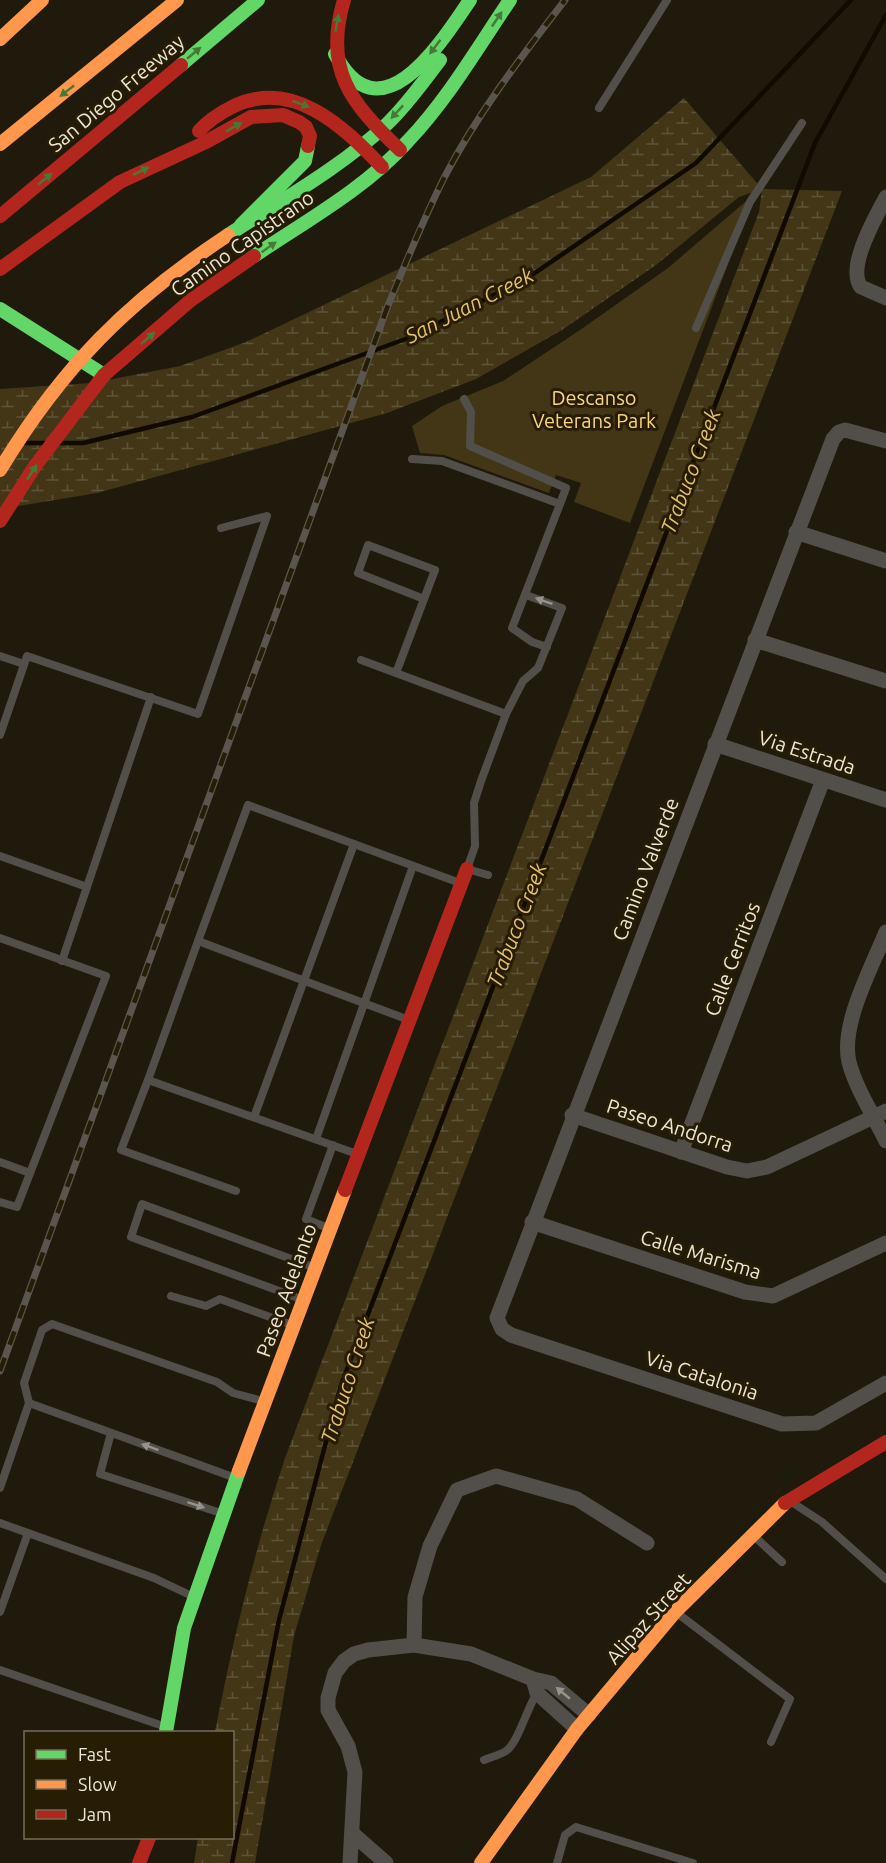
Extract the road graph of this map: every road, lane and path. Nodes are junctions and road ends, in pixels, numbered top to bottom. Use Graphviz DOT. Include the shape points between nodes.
graph roads {
  1 [pos="42,0"];
  2 [pos="177,0"];
  3 [pos="258,0"];
  4 [pos="344,0"];
  5 [pos="470,0"];
  6 [pos="485,0"];
  7 [pos="510,0"];
  8 [pos="667,0"];
  9 [pos="132,19"];
  10 [pos="0,39"];
  11 [pos="335,54"];
  12 [pos="88,75"];
  13 [pos="599,108"];
  14 [pos="802,123"];
  15 [pos="380,131"];
  16 [pos="0,144"];
  17 [pos="361,145"];
  18 [pos="399,150"];
  19 [pos="181,153"];
  20 [pos="381,167"];
  21 [pos="886,197"];
  22 [pos="0,216"];
  23 [pos="241,225"];
  24 [pos="6,265"];
  25 [pos="886,298"];
  26 [pos="0,309"];
  27 [pos="696,328"];
  28 [pos="77,357"];
  29 [pos="102,378"];
  30 [pos="464,399"];
  31 [pos="886,441"];
  32 [pos="412,459"];
  33 [pos="0,470"];
  34 [pos="560,504"];
  35 [pos="0,521"];
  36 [pos="221,528"];
  37 [pos="796,532"];
  38 [pos="886,561"];
  39 [pos="526,595"];
  40 [pos="424,598"];
  41 [pos="756,640"];
  42 [pos="547,647"];
  43 [pos="0,656"];
  44 [pos="361,660"];
  45 [pos="24,664"];
  46 [pos="396,673"];
  47 [pos="886,681"];
  48 [pos="151,697"];
  49 [pos="506,714"];
  50 [pos="2,720"];
  51 [pos="0,735"];
  52 [pos="715,744"];
  53 [pos="823,780"];
  54 [pos="886,800"];
  55 [pos="354,844"];
  56 [pos="0,856"];
  57 [pos="413,866"];
  58 [pos="468,869"];
  59 [pos="488,875"];
  60 [pos="462,884"];
  61 [pos="87,887"];
  62 [pos="886,932"];
  63 [pos="0,938"];
  64 [pos="198,941"];
  65 [pos="62,961"];
  66 [pos="305,981"];
  67 [pos="364,1003"];
  68 [pos="409,1020"];
  69 [pos="148,1080"];
  70 [pos="880,1114"];
  71 [pos="572,1115"];
  72 [pos="254,1117"];
  73 [pos="316,1139"];
  74 [pos="886,1141"];
  75 [pos="333,1145"];
  76 [pos="681,1152"];
  77 [pos="358,1154"];
  78 [pos="0,1162"];
  79 [pos="30,1173"];
  80 [pos="236,1191"];
  81 [pos="0,1202"];
  82 [pos="532,1222"];
  83 [pos="329,1229"];
  84 [pos="886,1243"];
  85 [pos="315,1268"];
  86 [pos="171,1296"];
  87 [pos="303,1300"];
  88 [pos="293,1325"];
  89 [pos="502,1329"];
  90 [pos="886,1383"];
  91 [pos="265,1402"];
  92 [pos="29,1403"];
  93 [pos="111,1433"];
  94 [pos="886,1442"];
  95 [pos="236,1478"];
  96 [pos="0,1488"];
  97 [pos="788,1500"];
  98 [pos="224,1514"];
  99 [pos="0,1523"];
  100 [pos="28,1533"];
  101 [pos="753,1535"];
  102 [pos="647,1544"];
  103 [pos="782,1562"];
  104 [pos="886,1579"];
  105 [pos="195,1598"];
  106 [pos="0,1612"];
  107 [pos="675,1612"];
  108 [pos="414,1645"];
  109 [pos="0,1670"];
  110 [pos="535,1686"];
  111 [pos="589,1715"];
  112 [pos="166,1730"];
  113 [pos="577,1730"];
  114 [pos="771,1742"];
  115 [pos="484,1760"];
  116 [pos="353,1834"];
  117 [pos="149,1839"];
  118 [pos="139,1863"];
  119 [pos="350,1863"];
  120 [pos="386,1863"];
  121 [pos="481,1863"];
  122 [pos="556,1863"];
  123 [pos="693,1863"];
  1 -- 10 [label="main road"];
  2 -- 12 [label="main road, San Diego Freeway"];
  22 -- 3 [label="main road, San Diego Freeway, one-way"];
  11 -- 4 [label="main road, one-way" via="334,36"];
  5 -- 11 [label="main road, one-way" via="411,76 394,86 369,87 349,77"];
  6 -- 15 [label="main road, Camino Capistrano, one-way"];
  18 -- 7 [label="main road, Camino Capistrano, one-way" via="430,117"];
  8 -- 13 [label="lane"];
  9 -- 12 [label="main road"];
  11 -- 15 [label="main road" via="345,86"];
  12 -- 16 [label="main road, San Diego Freeway, one-way"];
  14 -- 27 [label="lane" via="750,202"];
  15 -- 17 [label="main road, Camino Capistrano"];
  15 -- 18 [label="main road"];
  19 -- 17 [label="main road, one-way" via="203,126 236,103 272,95 302,103 328,116"];
  17 -- 20 [label="main road"];
  17 -- 23 [label="main road, Camino Capistrano"];
  18 -- 20 [label="main road, Camino Capistrano"];
  19 -- 23 [label="main road, one-way" via="251,117 283,115 306,128 310,136 305,160"];
  24 -- 19 [label="main road, one-way" via="120,182"];
  29 -- 20 [label="main road, Camino Capistrano, one-way" via="191,300"];
  21 -- 25 [label="street" via="856,271 858,283 872,294"];
  23 -- 28 [label="main road, Camino Capistrano" via="153,287"];
  26 -- 28 [label="main road"];
  28 -- 29 [label="main road"];
  28 -- 33 [label="main road, Camino Capistrano"];
  35 -- 29 [label="main road, Camino Capistrano, one-way" via="35,466"];
  30 -- 34 [label="lane" via="471,412 470,446 566,488"];
  31 -- 37 [label="street, Camino Valverde" via="845,430 839,432"];
  32 -- 34 [label="lane" via="442,461"];
  34 -- 39 [label="lane"];
  36 -- 48 [label="lane" via="267,516 198,714"];
  37 -- 38 [label="street"];
  37 -- 41 [label="street, Camino Valverde"];
  39 -- 42 [label="lane" via="512,628"];
  42 -- 39 [label="lane, one-way" via="562,608"];
  40 -- 40 [label="lane" via="358,573 368,545 435,570"];
  40 -- 46 [label="lane"];
  41 -- 47 [label="street"];
  41 -- 52 [label="street, Camino Valverde"];
  42 -- 49 [label="lane" via="538,668 523,681"];
  43 -- 45 [label="lane"];
  44 -- 46 [label="lane"];
  45 -- 48 [label="lane" via="27,656"];
  45 -- 50 [label="lane"];
  46 -- 49 [label="lane"];
  48 -- 61 [label="lane"];
  49 -- 58 [label="lane" via="474,803 475,846"];
  50 -- 51 [label="lane"];
  52 -- 53 [label="street, Via Estrada"];
  52 -- 71 [label="street, Camino Valverde"];
  53 -- 54 [label="street, Via Estrada"];
  53 -- 76 [label="street, Calle Cerritos"];
  55 -- 57 [label="lane"];
  55 -- 64 [label="lane" via="248,805"];
  55 -- 66 [label="lane"];
  56 -- 61 [label="lane"];
  57 -- 60 [label="lane"];
  57 -- 67 [label="lane"];
  58 -- 59 [label="lane"];
  58 -- 60 [label="main road, Paseo Adelanto"];
  60 -- 68 [label="main road, Paseo Adelanto"];
  61 -- 65 [label="lane"];
  62 -- 70 [label="street" via="851,1022 846,1046 849,1064"];
  63 -- 65 [label="lane"];
  64 -- 66 [label="lane"];
  64 -- 69 [label="lane"];
  65 -- 79 [label="lane" via="106,976"];
  66 -- 67 [label="lane"];
  66 -- 72 [label="lane"];
  67 -- 68 [label="lane"];
  67 -- 73 [label="lane"];
  68 -- 77 [label="main road, Paseo Adelanto"];
  69 -- 72 [label="lane"];
  69 -- 80 [label="lane" via="121,1150"];
  70 -- 74 [label="street"];
  70 -- 76 [label="street, Paseo Andorra" via="767,1167 747,1172"];
  71 -- 76 [label="street, Paseo Andorra"];
  71 -- 82 [label="street, Camino Valverde"];
  72 -- 73 [label="lane"];
  73 -- 75 [label="lane"];
  75 -- 77 [label="lane"];
  75 -- 83 [label="lane" via="306,1219"];
  77 -- 83 [label="main road, Paseo Adelanto"];
  78 -- 79 [label="lane"];
  79 -- 81 [label="lane" via="16,1208"];
  82 -- 84 [label="street, Calle Marisma" via="745,1292 773,1296"];
  82 -- 89 [label="street, Camino Valverde" via="499,1310 498,1323"];
  83 -- 85 [label="main road, Paseo Adelanto"];
  85 -- 87 [label="main road, Paseo Adelanto"];
  85 -- 87 [label="lane" via="142,1204 130,1237"];
  86 -- 88 [label="lane" via="206,1306 220,1299"];
  87 -- 88 [label="main road, Paseo Adelanto"];
  88 -- 91 [label="main road, Paseo Adelanto"];
  89 -- 90 [label="street, Via Catalonia" via="782,1424 816,1423"];
  91 -- 92 [label="lane" via="52,1324 42,1330 24,1383"];
  91 -- 95 [label="main road, Paseo Adelanto"];
  92 -- 93 [label="lane"];
  92 -- 96 [label="lane"];
  95 -- 93 [label="lane, one-way"];
  93 -- 98 [label="lane, one-way" via="100,1474"];
  94 -- 97 [label="main road, Alipaz Street"];
  95 -- 98 [label="main road, Paseo Adelanto"];
  97 -- 101 [label="main road, Alipaz Street"];
  97 -- 104 [label="lane" via="822,1522"];
  98 -- 105 [label="main road, Paseo Adelanto"];
  99 -- 100 [label="lane"];
  100 -- 105 [label="lane" via="154,1578"];
  100 -- 106 [label="lane"];
  101 -- 103 [label="lane"];
  101 -- 107 [label="main road, Alipaz Street"];
  102 -- 108 [label="street" via="577,1499 496,1476 457,1490 430,1546 415,1598"];
  105 -- 112 [label="main road, Paseo Adelanto" via="184,1628"];
  107 -- 111 [label="main road, Alipaz Street"];
  107 -- 114 [label="lane" via="790,1699"];
  108 -- 110 [label="street" via="471,1654"];
  108 -- 116 [label="street" via="354,1654 344,1661 331,1684 328,1710 348,1746 355,1772"];
  109 -- 112 [label="lane"];
  111 -- 110 [label="street, one-way" via="552,1683"];
  110 -- 113 [label="street"];
  110 -- 115 [label="lane" via="511,1746"];
  111 -- 113 [label="main road, Alipaz Street"];
  113 -- 121 [label="main road, Alipaz Street"];
  116 -- 119 [label="street"];
  116 -- 120 [label="street"];
  117 -- 118 [label="main road"];
  122 -- 123 [label="lane" via="565,1835 576,1827"];
}
